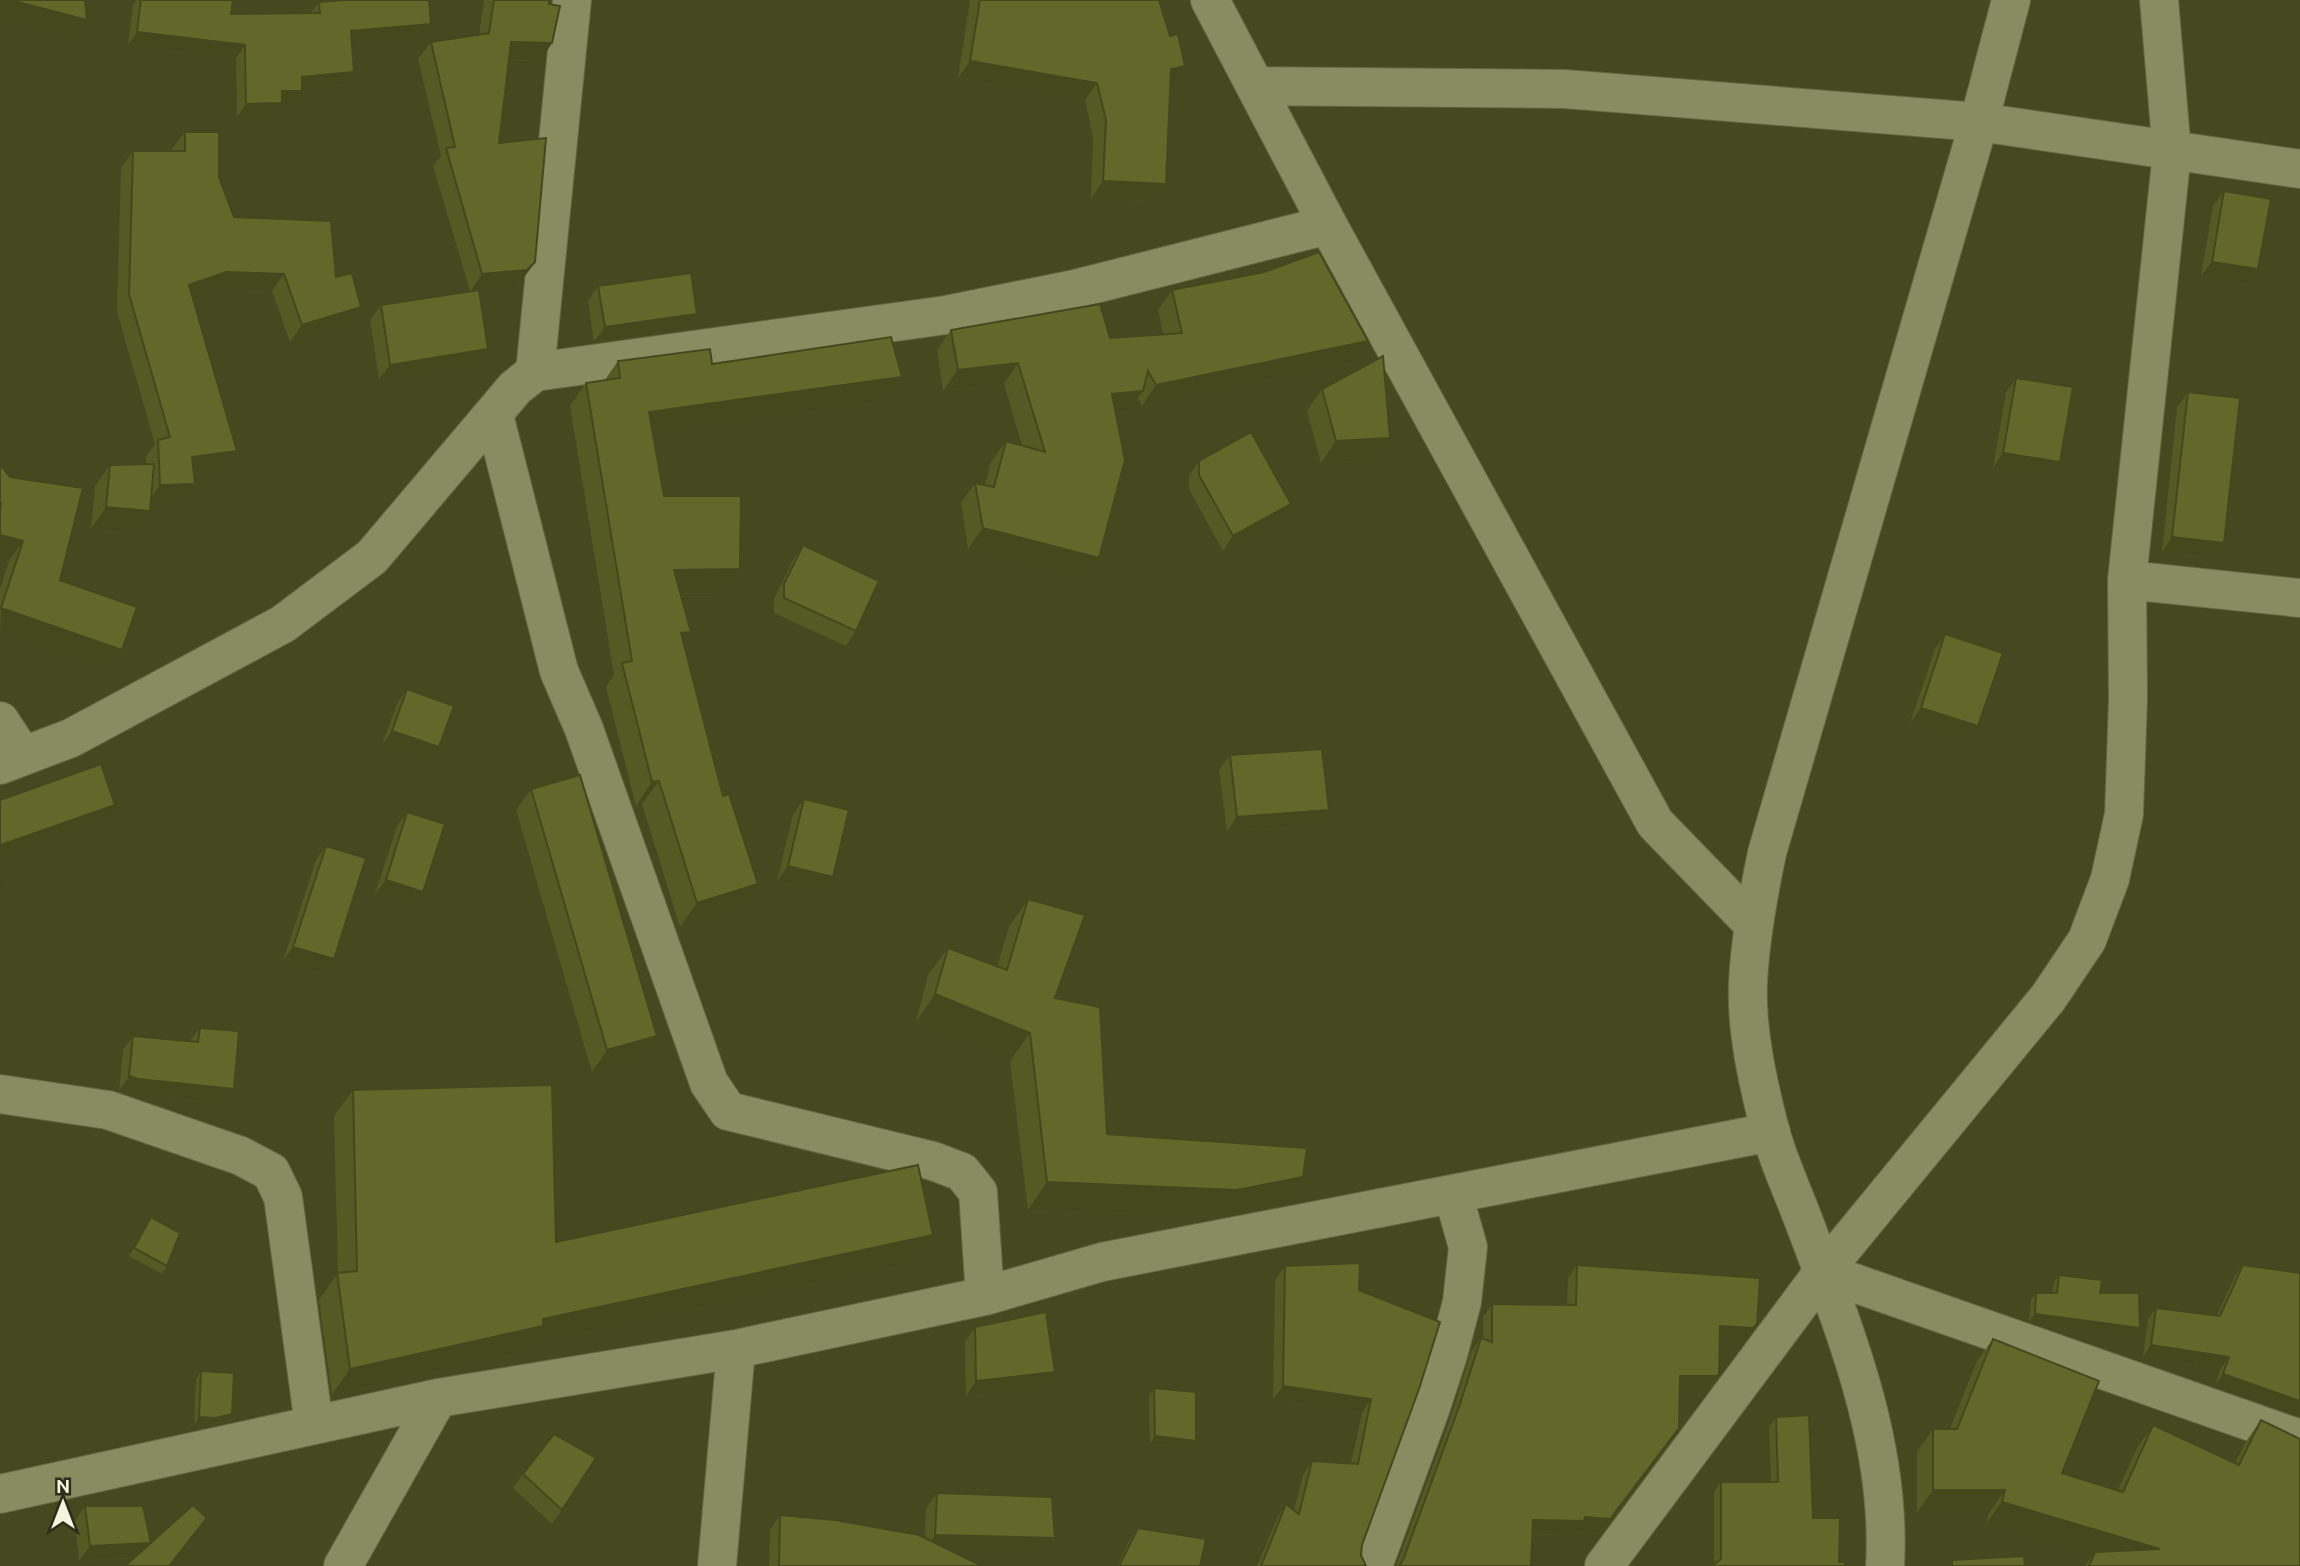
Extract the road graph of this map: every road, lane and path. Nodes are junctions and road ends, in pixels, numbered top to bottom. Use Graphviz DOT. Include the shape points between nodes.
graph roads {
  1 [pos="572,0"];
  2 [pos="1210,0"];
  3 [pos="2011,0"];
  4 [pos="2159,0"];
  5 [pos="1257,86"];
  6 [pos="1979,122"];
  7 [pos="2172,152"];
  8 [pos="2300,169"];
  9 [pos="1328,225"];
  10 [pos="535,372"];
  11 [pos="494,415"];
  12 [pos="2127,580"];
  13 [pos="2300,598"];
  14 [pos="0,722"];
  15 [pos="12,760"];
  16 [pos="1753,924"];
  17 [pos="0,1094"];
  18 [pos="1770,1132"];
  19 [pos="1453,1194"];
  20 [pos="1823,1272"];
  21 [pos="985,1296"];
  22 [pos="736,1349"];
  23 [pos="438,1398"];
  24 [pos="314,1425"];
  25 [pos="2300,1439"];
  26 [pos="0,1494"];
  27 [pos="343,1566"];
  28 [pos="717,1566"];
  29 [pos="1373,1566"];
  30 [pos="1604,1566"];
  31 [pos="1885,1566"];
  1 -- 10 [label="street"];
  2 -- 5 [label="street"];
  3 -- 6 [label="street"];
  4 -- 7 [label="street"];
  5 -- 6 [label="street" via="1565,89"];
  5 -- 9 [label="street"];
  6 -- 7 [label="street"];
  6 -- 16 [label="street" via="1767,853"];
  7 -- 8 [label="street"];
  7 -- 12 [label="street"];
  9 -- 10 [label="street" via="1075,289 946,315"];
  9 -- 16 [label="street" via="1655,823"];
  10 -- 11 [label="street"];
  11 -- 15 [label="street" via="372,557 283,624 71,738"];
  11 -- 21 [label="street" via="559,671 584,729 709,1083 729,1111 962,1172 978,1192"];
  12 -- 13 [label="street"];
  12 -- 20 [label="street" via="2124,814 2110,879 2087,940 2048,998"];
  14 -- 15 [label="street"];
  16 -- 18 [label="street" via="1748,986 1753,1048"];
  17 -- 24 [label="street" via="108,1110 241,1156 271,1172 283,1197"];
  18 -- 19 [label="street"];
  18 -- 20 [label="street"];
  19 -- 21 [label="street" via="1102,1262"];
  19 -- 29 [label="street" via="1468,1247 1462,1302 1448,1356"];
  20 -- 25 [label="street"];
  20 -- 30 [label="street"];
  20 -- 31 [label="street" via="1861,1380 1876,1441 1884,1490"];
  21 -- 22 [label="street"];
  22 -- 23 [label="street"];
  22 -- 28 [label="street"];
  23 -- 24 [label="street"];
  23 -- 27 [label="street"];
  24 -- 26 [label="street"];
}
